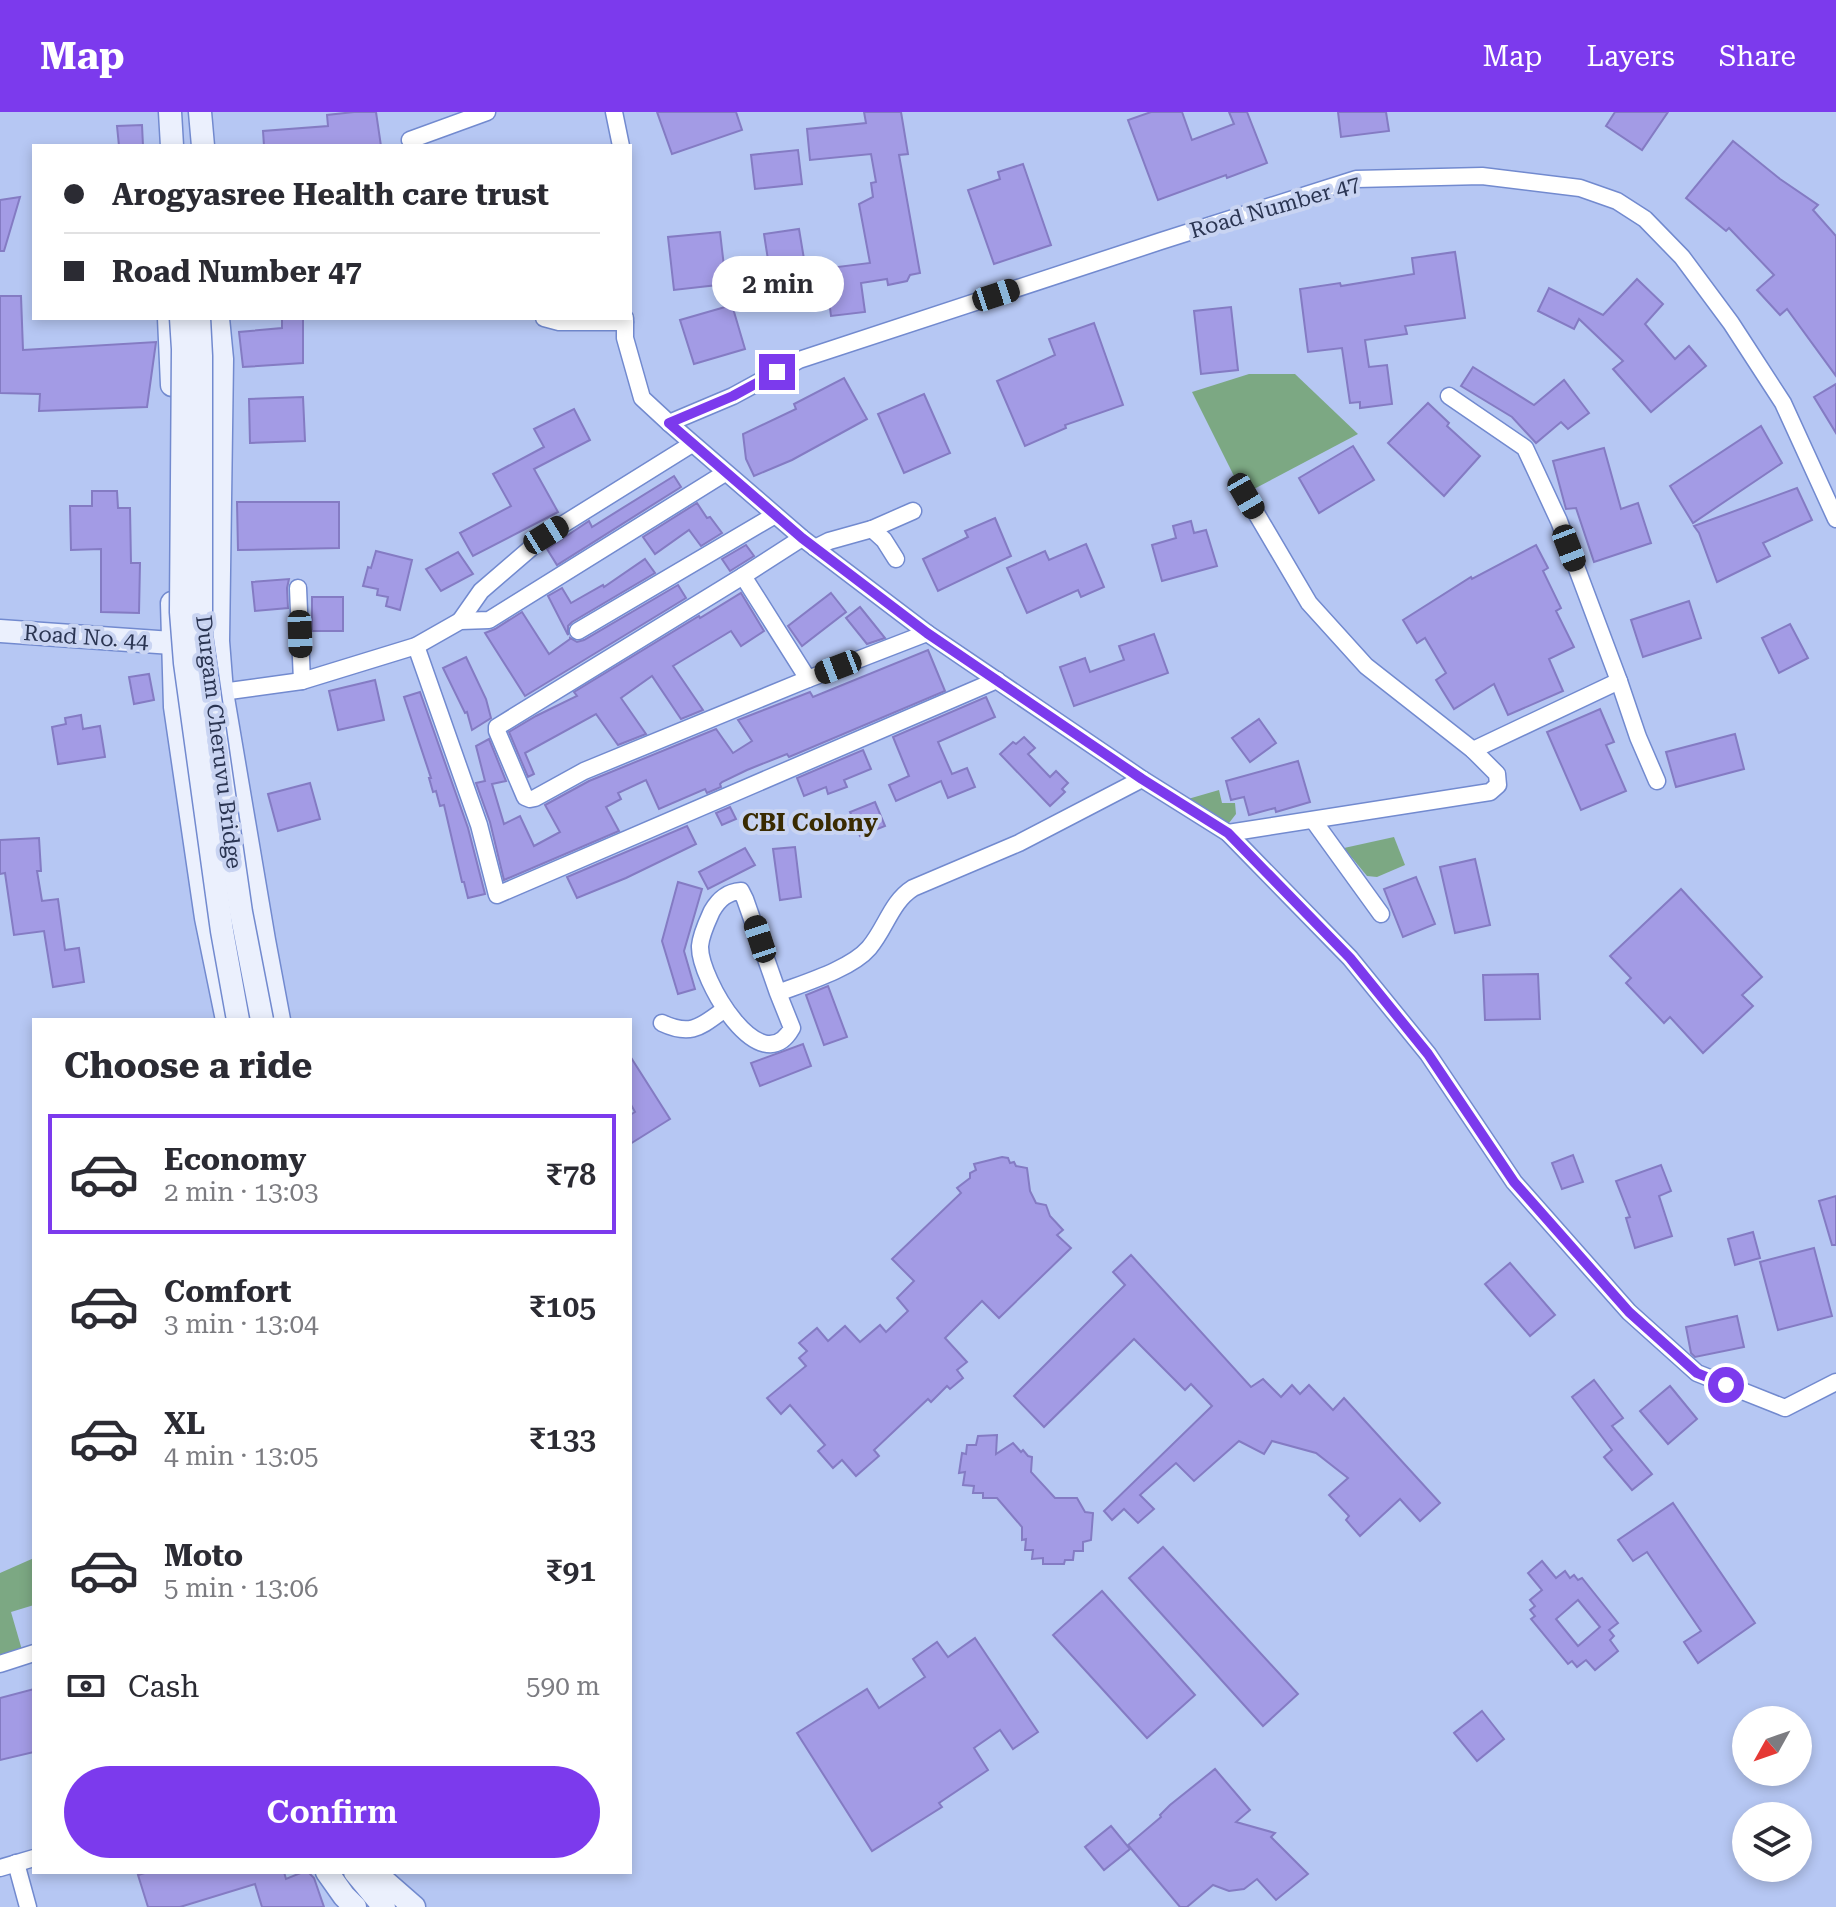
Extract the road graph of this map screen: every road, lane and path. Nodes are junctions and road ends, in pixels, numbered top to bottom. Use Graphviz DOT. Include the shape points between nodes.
graph roads {
  1 [pos="159,112"];
  2 [pos="170,112"];
  3 [pos="188,112"];
  4 [pos="200,112"];
  5 [pos="487,112"];
  6 [pos="614,112"];
  7 [pos="410,140"];
  8 [pos="159,144"];
  9 [pos="172,144"];
  10 [pos="190,144"];
  11 [pos="203,144"];
  12 [pos="621,144"];
  13 [pos="169,320"];
  14 [pos="181,320"];
  15 [pos="199,320"];
  16 [pos="218,320"];
  17 [pos="552,320"];
  18 [pos="625,320"];
  19 [pos="1449,396"];
  20 [pos="669,423"];
  21 [pos="692,444"];
  22 [pos="725,473"];
  23 [pos="1246,496"];
  24 [pos="913,511"];
  25 [pos="775,515"];
  26 [pos="1836,519"];
  27 [pos="872,529"];
  28 [pos="808,543"];
  29 [pos="896,559"];
  30 [pos="743,576"];
  31 [pos="298,588"];
  32 [pos="460,621"];
  33 [pos="0,631"];
  34 [pos="578,631"];
  35 [pos="927,633"];
  36 [pos="172,643"];
  37 [pos="416,646"];
  38 [pos="808,679"];
  39 [pos="997,680"];
  40 [pos="302,681"];
  41 [pos="1619,681"];
  42 [pos="222,692"];
  43 [pos="1473,750"];
  44 [pos="1142,779"];
  45 [pos="1657,781"];
  46 [pos="1313,820"];
  47 [pos="1228,833"];
  48 [pos="1381,914"];
  49 [pos="206,918"];
  50 [pos="264,940"];
  51 [pos="778,993"];
  52 [pos="725,1009"];
  53 [pos="227,1018"];
  54 [pos="238,1018"];
  55 [pos="262,1018"];
  56 [pos="279,1018"];
  57 [pos="662,1023"];
  58 [pos="1836,1382"];
  59 [pos="32,1654"];
  60 [pos="0,1664"];
  61 [pos="32,1859"];
  62 [pos="8,1866"];
  63 [pos="317,1874"];
  64 [pos="328,1874"];
  65 [pos="358,1874"];
  66 [pos="375,1874"];
  67 [pos="393,1902"];
  68 [pos="28,1907"];
  69 [pos="339,1907"];
  70 [pos="355,1907"];
  71 [pos="414,1907"];
  1 -- 8 [label="main road"];
  2 -- 9 [label="main road"];
  3 -- 10 [label="main road"];
  4 -- 11 [label="main road"];
  5 -- 7 [label="street"];
  6 -- 12 [label="street"];
  13 -- 36 [label="main road"];
  14 -- 54 [label="main road, Durgam Cheruvu Bridge, bridge" via="185,663"];
  15 -- 55 [label="main road, Durgam Cheruvu Bridge, bridge" via="201,635"];
  16 -- 42 [label="main road"];
  17 -- 18 [label="street"];
  18 -- 20 [label="street" via="642,398"];
  19 -- 41 [label="street" via="1525,448 1559,521"];
  20 -- 21 [label="street"];
  20 -- 26 [label="street, Road Number 47" via="799,360 1356,179 1482,176 1580,188 1617,201 1645,219 1682,257 1783,403"];
  21 -- 22 [label="street"];
  21 -- 32 [label="street" via="546,535 481,591"];
  22 -- 25 [label="street"];
  22 -- 32 [label="street" via="489,620"];
  23 -- 43 [label="street" via="1318,614 1366,666"];
  24 -- 27 [label="street"];
  25 -- 28 [label="street"];
  25 -- 34 [label="street"];
  27 -- 28 [label="street"];
  27 -- 29 [label="street"];
  28 -- 30 [label="street"];
  28 -- 35 [label="street"];
  30 -- 38 [label="street"];
  30 -- 38 [label="street" via="497,727 525,797 535,798 584,771"];
  31 -- 40 [label="street"];
  32 -- 37 [label="street"];
  33 -- 36 [label="main road, Road No. 44"];
  35 -- 38 [label="street"];
  35 -- 39 [label="street"];
  36 -- 49 [label="main road" via="175,707"];
  37 -- 39 [label="street" via="479,825 497,895"];
  37 -- 40 [label="street"];
  39 -- 44 [label="street"];
  40 -- 42 [label="street"];
  41 -- 43 [label="street"];
  41 -- 45 [label="street"];
  42 -- 50 [label="main road"];
  43 -- 46 [label="street" via="1497,774 1498,785 1490,792"];
  44 -- 47 [label="street"];
  44 -- 51 [label="street" via="1019,843 913,888 901,896 866,952"];
  46 -- 47 [label="street"];
  46 -- 48 [label="street"];
  47 -- 58 [label="street" via="1350,958 1428,1054 1514,1182 1629,1312 1697,1373 1785,1408"];
  49 -- 50 [label="main road"];
  49 -- 53 [label="main road"];
  50 -- 56 [label="main road"];
  51 -- 52 [label="street" via="792,1028 773,1044 754,1041"];
  51 -- 52 [label="street" via="745,899 741,891 730,892 716,903 700,946 702,965"];
  52 -- 57 [label="street" via="689,1030"];
  59 -- 60 [label="street"];
  61 -- 62 [label="street"];
  62 -- 68 [label="street"];
  63 -- 69 [label="main road"];
  64 -- 70 [label="main road"];
  65 -- 67 [label="main road"];
  66 -- 67 [label="main road"];
  67 -- 71 [label="main road"];
}
